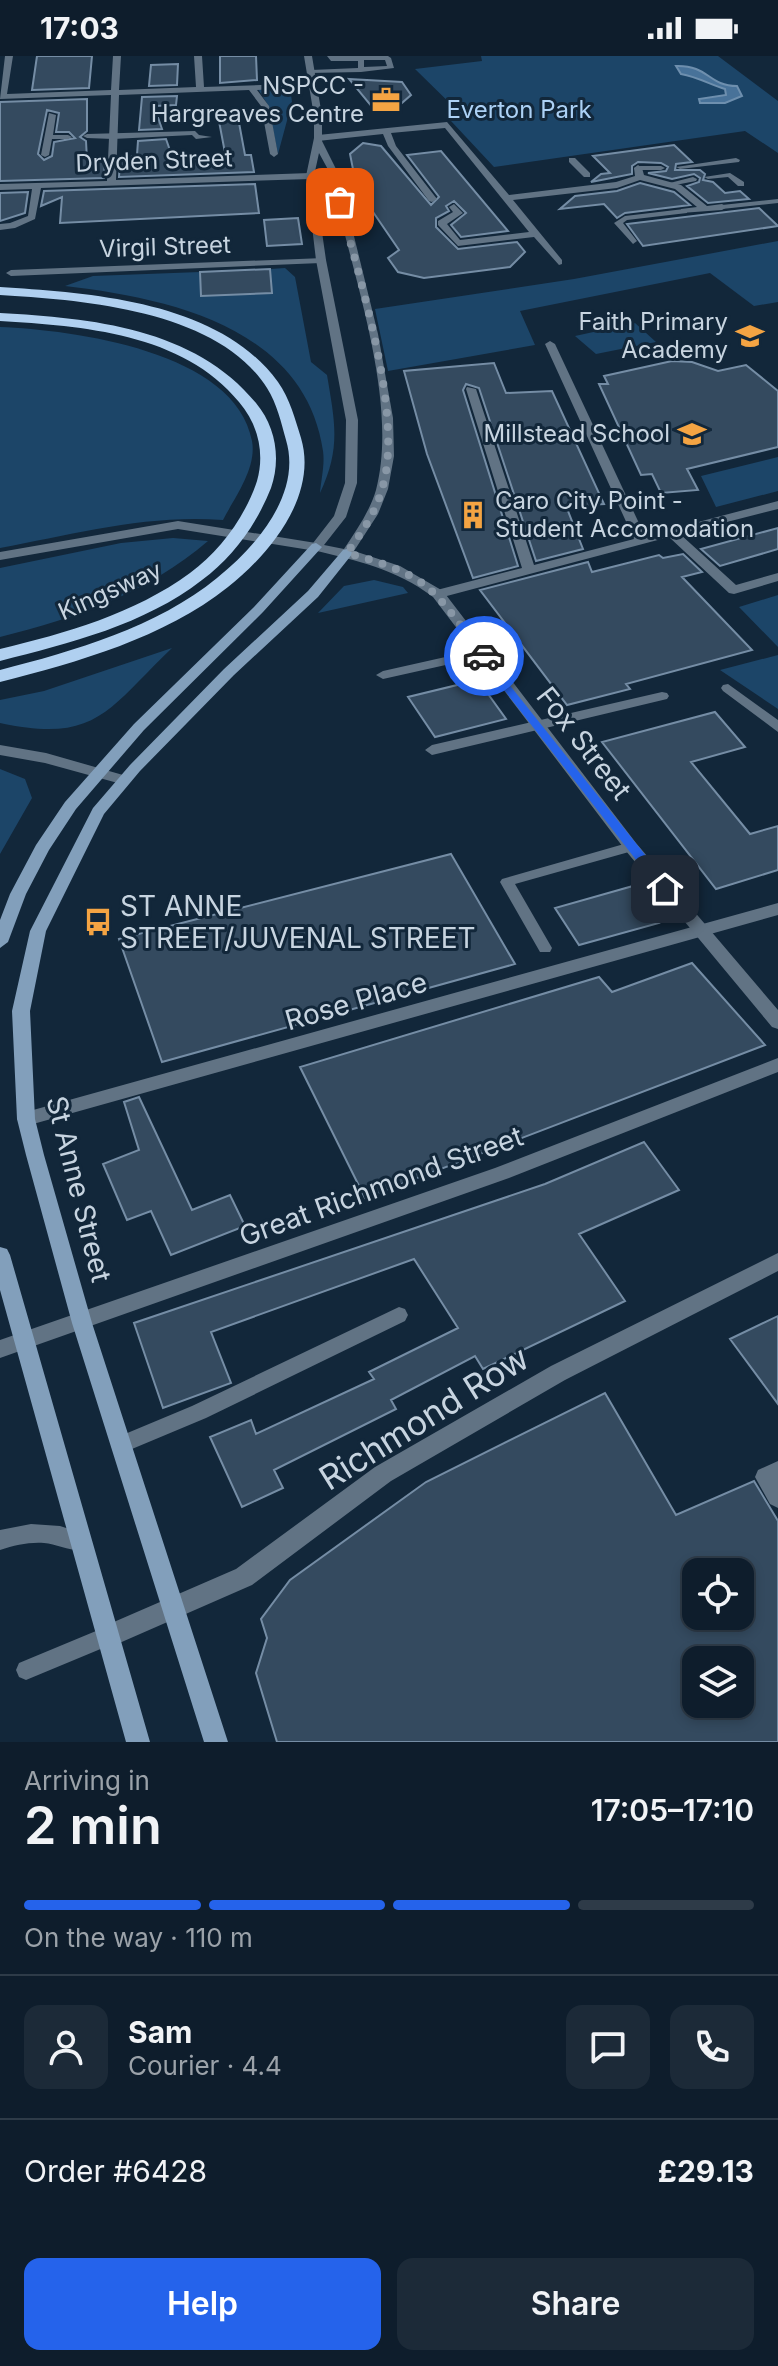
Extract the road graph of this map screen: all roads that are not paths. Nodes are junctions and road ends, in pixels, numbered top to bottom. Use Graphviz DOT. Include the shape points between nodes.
graph roads {
  1 [pos="9,56"];
  2 [pos="117,56"];
  3 [pos="198,56"];
  4 [pos="308,56"];
  5 [pos="330,56"];
  6 [pos="360,57"];
  7 [pos="362,69"];
  8 [pos="311,72"];
  9 [pos="313,85"];
  10 [pos="252,88"];
  11 [pos="200,89"];
  12 [pos="114,92"];
  13 [pos="1,97"];
  14 [pos="52,115"];
  15 [pos="386,132"];
  16 [pos="87,136"];
  17 [pos="113,136"];
  18 [pos="49,137"];
  19 [pos="68,137"];
  20 [pos="208,137"];
  21 [pos="318,140"];
  22 [pos="259,149"];
  23 [pos="45,155"];
  24 [pos="572,160"];
  25 [pos="736,160"];
  26 [pos="680,167"];
  27 [pos="661,168"];
  28 [pos="639,173"];
  29 [pos="310,176"];
  30 [pos="708,177"];
  31 [pos="693,179"];
  32 [pos="592,181"];
  33 [pos="111,183"];
  34 [pos="670,184"];
  35 [pos="741,184"];
  36 [pos="37,186"];
  37 [pos="0,187"];
  38 [pos="507,198"];
  39 [pos="432,199"];
  40 [pos="778,201"];
  41 [pos="643,203"];
  42 [pos="454,207"];
  43 [pos="722,207"];
  44 [pos="705,209"];
  45 [pos="684,211"];
  46 [pos="653,215"];
  47 [pos="0,227"];
  48 [pos="536,234"];
  49 [pos="633,241"];
  50 [pos="321,260"];
  51 [pos="559,262"];
  52 [pos="11,273"];
  53 [pos="0,291"];
  54 [pos="0,308"];
  55 [pos="0,317"];
  56 [pos="550,344"];
  57 [pos="471,389"];
  58 [pos="289,422"];
  59 [pos="778,505"];
  60 [pos="671,533"];
  61 [pos="641,541"];
  62 [pos="316,547"];
  63 [pos="347,553"];
  64 [pos="0,556"];
  65 [pos="529,570"];
  66 [pos="778,577"];
  67 [pos="438,594"];
  68 [pos="481,653"];
  69 [pos="0,655"];
  70 [pos="383,675"];
  71 [pos="0,676"];
  72 [pos="728,688"];
  73 [pos="662,696"];
  74 [pos="538,725"];
  75 [pos="778,727"];
  76 [pos="0,750"];
  77 [pos="432,750"];
  78 [pos="100,773"];
  79 [pos="125,780"];
  80 [pos="631,847"];
  81 [pos="778,909"];
  82 [pos="699,932"];
  83 [pos="0,942"];
  84 [pos="545,948"];
  85 [pos="778,1022"];
  86 [pos="778,1065"];
  87 [pos="26,1119"];
  88 [pos="0,1255"];
  89 [pos="778,1261"];
  90 [pos="399,1315"];
  91 [pos="82,1323"];
  92 [pos="24,1341"];
  93 [pos="0,1349"];
  94 [pos="120,1445"];
  95 [pos="772,1474"];
  96 [pos="778,1497"];
  97 [pos="0,1540"];
  98 [pos="81,1542"];
  99 [pos="172,1609"];
  100 [pos="108,1636"];
  101 [pos="26,1670"];
  102 [pos="138,1742"];
  103 [pos="216,1742"];
  1 -- 13 [label="street"];
  2 -- 12 [label="street"];
  3 -- 11 [label="street"];
  4 -- 8 [label="street"];
  5 -- 6 [label="lane"];
  6 -- 7 [label="lane"];
  6 -- 7 [label="lane" via="388,58 391,68"];
  7 -- 8 [label="lane"];
  8 -- 9 [label="street"];
  9 -- 10 [label="street"];
  9 -- 21 [label="street"];
  10 -- 11 [label="street"];
  10 -- 22 [label="street" via="265,106 274,152"];
  11 -- 12 [label="street"];
  12 -- 13 [label="street"];
  12 -- 17 [label="street"];
  14 -- 18 [label="lane"];
  15 -- 21 [label="street"];
  15 -- 38 [label="street" via="447,125"];
  15 -- 39 [label="street"];
  16 -- 17 [label="lane"];
  17 -- 20 [label="lane"];
  17 -- 33 [label="street"];
  18 -- 19 [label="lane"];
  18 -- 23 [label="lane"];
  21 -- 29 [label="street"];
  21 -- 63 [label="street" via="335,175 389,419 384,486 371,519"];
  24 -- 32 [label="lane"];
  25 -- 26 [label="lane"];
  27 -- 28 [label="lane"];
  28 -- 32 [label="street"];
  28 -- 34 [label="street"];
  29 -- 33 [label="street, Dryden Street"];
  29 -- 50 [label="street"];
  30 -- 35 [label="lane" via="730,175"];
  31 -- 34 [label="lane"];
  32 -- 38 [label="street"];
  33 -- 36 [label="street, Dryden Street"];
  34 -- 44 [label="street"];
  36 -- 37 [label="street, Dryden Street"];
  36 -- 47 [label="street" via="32,217"];
  38 -- 48 [label="street"];
  40 -- 43 [label="lane"];
  41 -- 46 [label="lane"];
  42 -- 48 [label="street" via="458,213 441,223 461,248"];
  43 -- 44 [label="street"];
  44 -- 45 [label="street"];
  45 -- 46 [label="lane"];
  46 -- 49 [label="lane" via="618,223"];
  48 -- 51 [label="street"];
  50 -- 52 [label="street, Virgil Street"];
  50 -- 62 [label="street" via="352,436 351,483 340,517"];
  53 -- 58 [label="highway, Kingsway" via="107,300 186,322 243,355 272,383"];
  54 -- 58 [label="highway" via="58,311 174,334 228,359"];
  55 -- 69 [label="highway, Kingsway" via="94,325 163,344 207,365 245,395 263,425 271,463 256,508 196,576 147,606 65,639"];
  56 -- 61 [label="street"];
  57 -- 65 [label="street"];
  58 -- 71 [label="highway, Kingsway" via="299,462 283,514 245,563 172,614 93,647"];
  59 -- 60 [label="street"];
  60 -- 61 [label="street"];
  60 -- 66 [label="street" via="734,590"];
  61 -- 65 [label="street"];
  62 -- 63 [label="street, Fox Street"];
  62 -- 64 [label="street, Fox Street" via="178,525"];
  62 -- 78 [label="main road"];
  63 -- 67 [label="street, Fox Street" via="407,571"];
  63 -- 79 [label="main road, St Anne Street" via="313,594"];
  65 -- 67 [label="street"];
  67 -- 68 [label="street, Fox Street"];
  68 -- 70 [label="street"];
  68 -- 74 [label="street, Fox Street"];
  72 -- 75 [label="street"];
  73 -- 74 [label="street"];
  74 -- 77 [label="street"];
  74 -- 80 [label="street, Fox Street"];
  76 -- 78 [label="street"];
  78 -- 79 [label="street"];
  78 -- 83 [label="main road" via="46,842 19,891"];
  79 -- 87 [label="main road, St Anne Street" via="98,812 38,931 21,1011"];
  80 -- 82 [label="street, Fox Street"];
  80 -- 84 [label="lane" via="507,882"];
  81 -- 82 [label="street, Rose Place"];
  82 -- 85 [label="street, Fox Street"];
  82 -- 87 [label="street, Rose Place"];
  86 -- 91 [label="street, Great Richmond Street" via="502,1173"];
  87 -- 91 [label="main road, St Anne Street"];
  88 -- 92 [label="main road"];
  89 -- 99 [label="street, Richmond Row" via="558,1373 383,1474 244,1577"];
  90 -- 94 [label="lane"];
  91 -- 92 [label="street, Great Richmond Street"];
  91 -- 94 [label="main road, St Anne Street"];
  92 -- 93 [label="street, Great Richmond Street"];
  92 -- 98 [label="main road"];
  94 -- 99 [label="main road, St Anne Street"];
  95 -- 96 [label="street"];
  97 -- 98 [label="lane" via="52,1532"];
  98 -- 100 [label="main road"];
  99 -- 100 [label="street, Richmond Row"];
  99 -- 103 [label="main road, St Anne Street"];
  100 -- 101 [label="lane"];
  100 -- 102 [label="main road"];
}
